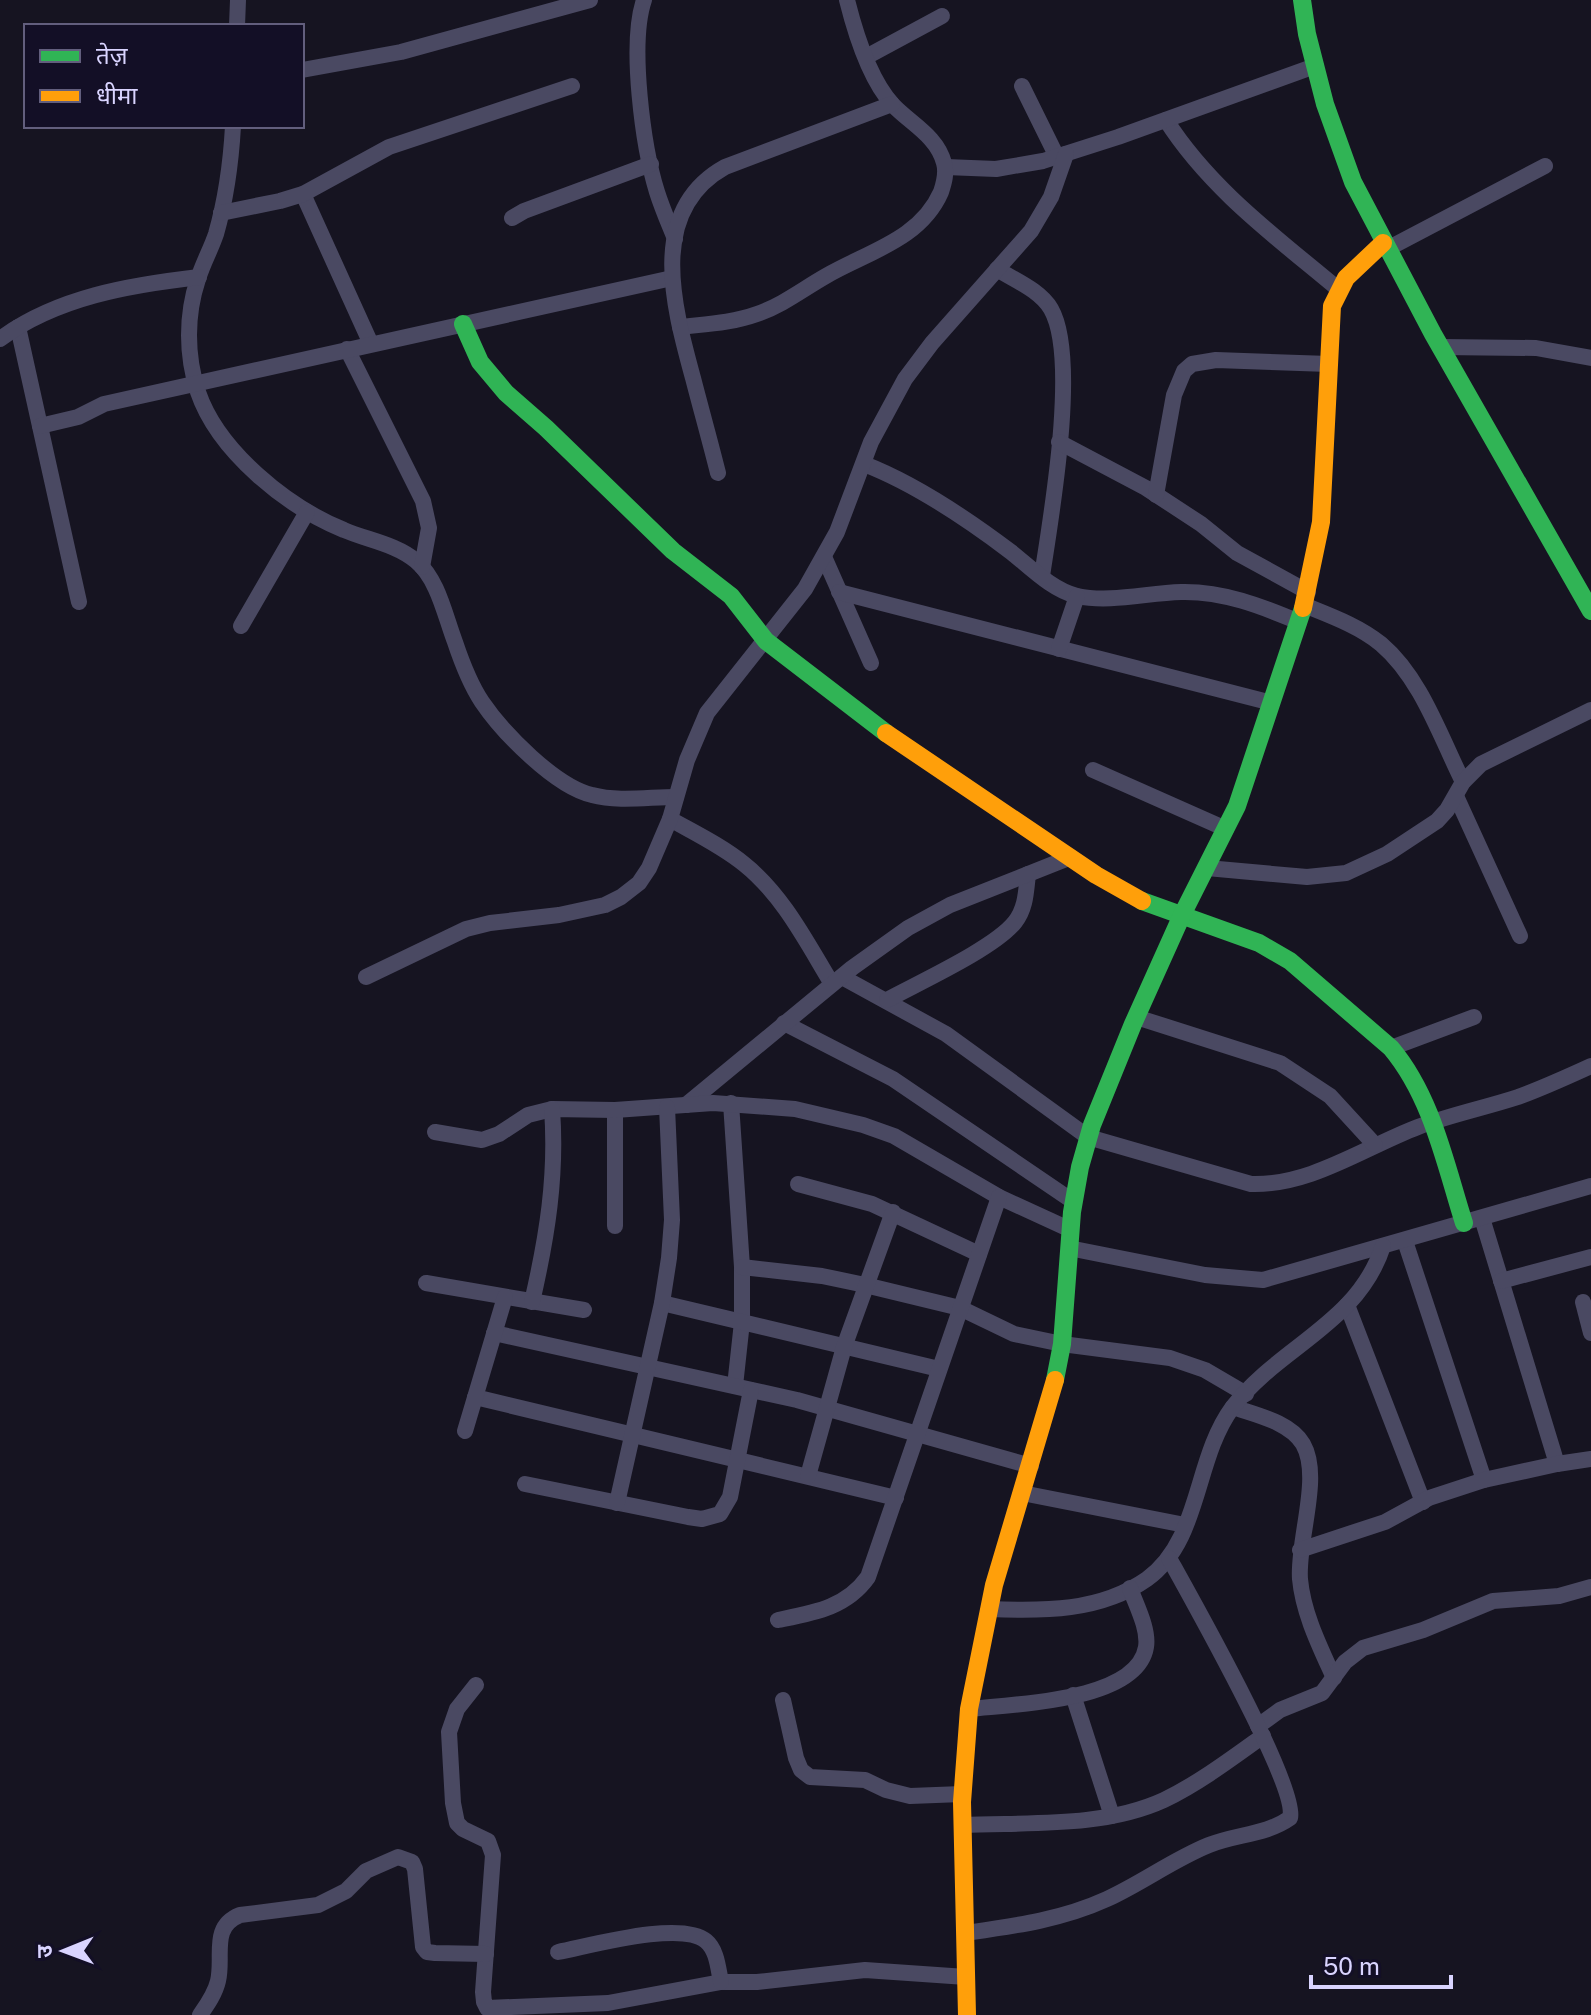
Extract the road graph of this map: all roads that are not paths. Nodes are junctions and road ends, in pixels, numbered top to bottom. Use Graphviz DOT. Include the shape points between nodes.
graph roads {
  1 [pos="238,0"];
  2 [pos="590,0"];
  3 [pos="644,0"];
  4 [pos="1302,0"];
  5 [pos="849,1"];
  6 [pos="942,16"];
  7 [pos="237,24"];
  8 [pos="866,57"];
  9 [pos="1315,66"];
  10 [pos="304,70"];
  11 [pos="572,86"];
  12 [pos="1022,86"];
  13 [pos="892,104"];
  14 [pos="1166,120"];
  15 [pos="233,128"];
  16 [pos="1061,156"];
  17 [pos="651,164"];
  18 [pos="1545,166"];
  19 [pos="946,167"];
  20 [pos="303,194"];
  21 [pos="221,213"];
  22 [pos="512,218"];
  23 [pos="675,239"];
  24 [pos="1385,246"];
  25 [pos="997,269"];
  26 [pos="199,277"];
  27 [pos="672,278"];
  28 [pos="1338,289"];
  29 [pos="463,324"];
  30 [pos="18,327"];
  31 [pos="680,327"];
  32 [pos="0,339"];
  33 [pos="371,344"];
  34 [pos="1441,347"];
  35 [pos="347,349"];
  36 [pos="1591,358"];
  37 [pos="1329,364"];
  38 [pos="196,384"];
  39 [pos="40,426"];
  40 [pos="1059,442"];
  41 [pos="864,464"];
  42 [pos="718,473"];
  43 [pos="1156,495"];
  44 [pos="307,512"];
  45 [pos="825,559"];
  46 [pos="422,567"];
  47 [pos="1042,576"];
  48 [pos="839,592"];
  49 [pos="1077,596"];
  50 [pos="79,602"];
  51 [pos="1304,606"];
  52 [pos="1591,611"];
  53 [pos="241,626"];
  54 [pos="766,641"];
  55 [pos="1059,649"];
  56 [pos="871,663"];
  57 [pos="1272,703"];
  58 [pos="1591,710"];
  59 [pos="1093,770"];
  60 [pos="1460,789"];
  61 [pos="676,797"];
  62 [pos="670,819"];
  63 [pos="1226,829"];
  64 [pos="1071,857"];
  65 [pos="1207,868"];
  66 [pos="1028,874"];
  67 [pos="1182,915"];
  68 [pos="1520,936"];
  69 [pos="366,977"];
  70 [pos="837,980"];
  71 [pos="887,1000"];
  72 [pos="1136,1017"];
  73 [pos="1474,1017"];
  74 [pos="784,1023"];
  75 [pos="1391,1048"];
  76 [pos="1591,1066"];
  77 [pos="731,1103"];
  78 [pos="686,1105"];
  79 [pos="667,1107"];
  80 [pos="552,1109"];
  81 [pos="615,1110"];
  82 [pos="1431,1122"];
  83 [pos="435,1132"];
  84 [pos="1088,1137"];
  85 [pos="1375,1145"];
  86 [pos="798,1184"];
  87 [pos="1591,1186"];
  88 [pos="999,1197"];
  89 [pos="1074,1202"];
  90 [pos="893,1212"];
  91 [pos="1473,1221"];
  92 [pos="615,1226"];
  93 [pos="1070,1239"];
  94 [pos="1405,1241"];
  95 [pos="1383,1246"];
  96 [pos="979,1254"];
  97 [pos="1591,1257"];
  98 [pos="742,1267"];
  99 [pos="1501,1281"];
  100 [pos="426,1283"];
  101 [pos="865,1285"];
  102 [pos="505,1297"];
  103 [pos="532,1302"];
  104 [pos="1583,1302"];
  105 [pos="662,1303"];
  106 [pos="1347,1305"];
  107 [pos="960,1308"];
  108 [pos="584,1310"];
  109 [pos="742,1322"];
  110 [pos="494,1333"];
  111 [pos="1591,1333"];
  112 [pos="1062,1344"];
  113 [pos="844,1347"];
  114 [pos="647,1366"];
  115 [pos="939,1369"];
  116 [pos="743,1388"];
  117 [pos="1246,1394"];
  118 [pos="475,1397"];
  119 [pos="1233,1407"];
  120 [pos="827,1408"];
  121 [pos="465,1431"];
  122 [pos="632,1434"];
  123 [pos="918,1434"];
  124 [pos="736,1458"];
  125 [pos="1591,1459"];
  126 [pos="1557,1464"];
  127 [pos="1031,1466"];
  128 [pos="808,1476"];
  129 [pos="1484,1480"];
  130 [pos="525,1484"];
  131 [pos="1022,1493"];
  132 [pos="896,1498"];
  133 [pos="1423,1502"];
  134 [pos="617,1503"];
  135 [pos="1185,1525"];
  136 [pos="1300,1550"];
  137 [pos="1169,1558"];
  138 [pos="1591,1587"];
  139 [pos="1130,1588"];
  140 [pos="989,1609"];
  141 [pos="778,1620"];
  142 [pos="1334,1678"];
  143 [pos="476,1685"];
  144 [pos="1073,1695"];
  145 [pos="783,1700"];
  146 [pos="969,1709"];
  147 [pos="1261,1731"];
  148 [pos="962,1794"];
  149 [pos="1112,1816"];
  150 [pos="962,1825"];
  151 [pos="965,1933"];
  152 [pos="558,1952"];
  153 [pos="486,1954"];
  154 [pos="966,1977"];
  155 [pos="721,1982"];
  156 [pos="200,2015"];
  157 [pos="967,2015"];
  1 -- 7 [label="street"];
  2 -- 10 [label="street" via="401,52"];
  3 -- 17 [label="street" via="637,70"];
  4 -- 9 [label="street"];
  5 -- 8 [label="street"];
  6 -- 8 [label="street"];
  8 -- 13 [label="street"];
  9 -- 14 [label="street"];
  9 -- 24 [label="street" via="1353,182"];
  11 -- 20 [label="street" via="389,147"];
  12 -- 16 [label="street"];
  13 -- 19 [label="street" via="934,142"];
  13 -- 23 [label="street" via="709,176 687,204"];
  14 -- 16 [label="street"];
  14 -- 28 [label="street" via="1222,189"];
  15 -- 21 [label="street"];
  16 -- 19 [label="street" via="996,169"];
  16 -- 25 [label="street" via="1059,180 1042,215"];
  17 -- 22 [label="street"];
  17 -- 23 [label="street"];
  18 -- 24 [label="street"];
  19 -- 31 [label="street" via="929,213 898,240 758,313"];
  20 -- 21 [label="street"];
  20 -- 33 [label="street"];
  21 -- 26 [label="street"];
  23 -- 27 [label="street"];
  24 -- 28 [label="street" via="1349,271"];
  24 -- 34 [label="street"];
  25 -- 40 [label="street" via="1040,296 1056,319 1062,351"];
  25 -- 41 [label="street" via="905,379"];
  26 -- 30 [label="street" via="89,297"];
  26 -- 38 [label="street" via="189,321"];
  27 -- 29 [label="street"];
  27 -- 31 [label="street"];
  28 -- 37 [label="street"];
  29 -- 33 [label="street"];
  29 -- 54 [label="street" via="480,362 506,393 673,551 731,596"];
  30 -- 32 [label="street"];
  30 -- 39 [label="street"];
  31 -- 42 [label="street"];
  33 -- 35 [label="street"];
  34 -- 36 [label="street" via="1536,348"];
  34 -- 52 [label="street"];
  35 -- 38 [label="street"];
  35 -- 46 [label="street" via="423,501 429,528"];
  37 -- 43 [label="street" via="1192,364 1174,395"];
  37 -- 51 [label="street" via="1321,522"];
  38 -- 39 [label="street" via="104,404"];
  38 -- 44 [label="street" via="209,416 242,459"];
  39 -- 50 [label="street"];
  40 -- 43 [label="street"];
  40 -- 47 [label="street"];
  41 -- 45 [label="street"];
  41 -- 47 [label="street" via="924,494"];
  43 -- 51 [label="street"];
  44 -- 46 [label="street" via="398,550"];
  44 -- 53 [label="street"];
  45 -- 48 [label="street"];
  45 -- 54 [label="street"];
  46 -- 61 [label="street" via="483,704 548,771 595,796"];
  47 -- 49 [label="street"];
  48 -- 55 [label="street"];
  48 -- 56 [label="street"];
  49 -- 51 [label="street" via="1204,593"];
  49 -- 55 [label="street"];
  51 -- 57 [label="street"];
  51 -- 60 [label="street" via="1355,627 1395,658 1417,689"];
  54 -- 61 [label="street" via="707,713"];
  54 -- 64 [label="street" via="895,740"];
  55 -- 57 [label="street"];
  57 -- 63 [label="street"];
  58 -- 60 [label="street" via="1481,764"];
  59 -- 63 [label="street"];
  60 -- 65 [label="street" via="1437,821 1421,833 1346,873 1307,877"];
  60 -- 68 [label="street"];
  61 -- 62 [label="street"];
  62 -- 69 [label="street" via="649,868 621,897 583,910 466,929"];
  62 -- 70 [label="street" via="759,878"];
  63 -- 65 [label="street"];
  64 -- 66 [label="street"];
  64 -- 67 [label="street" via="1137,899"];
  65 -- 67 [label="street"];
  66 -- 70 [label="street" via="928,916"];
  66 -- 71 [label="street" via="1022,910 1000,936"];
  67 -- 72 [label="street"];
  67 -- 75 [label="street" via="1259,943 1290,961"];
  70 -- 71 [label="street"];
  70 -- 74 [label="street"];
  71 -- 84 [label="street" via="946,1034"];
  72 -- 84 [label="street"];
  72 -- 85 [label="street" via="1280,1063 1330,1096"];
  73 -- 75 [label="street"];
  74 -- 78 [label="street"];
  74 -- 89 [label="street" via="893,1079"];
  75 -- 82 [label="street" via="1417,1084"];
  76 -- 82 [label="street" via="1544,1088"];
  77 -- 78 [label="street"];
  77 -- 88 [label="street" via="795,1109 863,1125 894,1136"];
  77 -- 98 [label="street"];
  78 -- 79 [label="street"];
  79 -- 81 [label="street"];
  79 -- 105 [label="street" via="672,1220"];
  80 -- 81 [label="street"];
  80 -- 83 [label="street" via="528,1115 482,1140"];
  80 -- 103 [label="street" via="552,1203"];
  81 -- 92 [label="street"];
  82 -- 85 [label="street"];
  82 -- 91 [label="street"];
  84 -- 85 [label="street" via="1261,1184 1308,1175"];
  84 -- 89 [label="street"];
  86 -- 90 [label="street"];
  87 -- 91 [label="street"];
  88 -- 93 [label="street"];
  88 -- 96 [label="street"];
  89 -- 93 [label="street"];
  90 -- 96 [label="street"];
  90 -- 101 [label="street"];
  91 -- 94 [label="street"];
  91 -- 99 [label="street"];
  93 -- 95 [label="street" via="1205,1275 1245,1280 1280,1277"];
  93 -- 112 [label="street"];
  94 -- 95 [label="street"];
  94 -- 129 [label="street"];
  95 -- 106 [label="street" via="1369,1280"];
  96 -- 107 [label="street"];
  97 -- 99 [label="street"];
  98 -- 101 [label="street"];
  98 -- 109 [label="street"];
  99 -- 126 [label="street"];
  100 -- 102 [label="street"];
  101 -- 107 [label="street"];
  101 -- 113 [label="street"];
  102 -- 103 [label="street"];
  102 -- 110 [label="street"];
  103 -- 108 [label="street"];
  104 -- 111 [label="street"];
  105 -- 109 [label="street"];
  105 -- 114 [label="street"];
  106 -- 117 [label="street"];
  106 -- 133 [label="street"];
  107 -- 112 [label="street" via="1014,1334"];
  107 -- 115 [label="street"];
  109 -- 113 [label="street"];
  109 -- 116 [label="street"];
  110 -- 114 [label="street"];
  110 -- 118 [label="street"];
  112 -- 117 [label="street" via="1186,1362"];
  112 -- 127 [label="street"];
  113 -- 115 [label="street"];
  113 -- 120 [label="street"];
  114 -- 116 [label="street"];
  114 -- 122 [label="street"];
  115 -- 123 [label="street"];
  116 -- 120 [label="street"];
  116 -- 124 [label="street"];
  117 -- 119 [label="street"];
  118 -- 121 [label="street"];
  118 -- 122 [label="street"];
  119 -- 135 [label="street" via="1208,1457"];
  119 -- 136 [label="street" via="1284,1426 1307,1452"];
  120 -- 123 [label="street"];
  120 -- 128 [label="street"];
  122 -- 124 [label="street"];
  122 -- 134 [label="street"];
  123 -- 127 [label="street"];
  123 -- 132 [label="street"];
  124 -- 128 [label="street"];
  124 -- 134 [label="street" via="730,1497 720,1514 702,1519"];
  125 -- 126 [label="street"];
  126 -- 129 [label="street"];
  127 -- 131 [label="street"];
  128 -- 132 [label="street"];
  129 -- 133 [label="street"];
  130 -- 134 [label="street"];
  131 -- 135 [label="street"];
  131 -- 140 [label="street"];
  132 -- 141 [label="street" via="875,1564 860,1589 829,1608"];
  133 -- 136 [label="street" via="1385,1522"];
  135 -- 137 [label="street"];
  136 -- 142 [label="street" via="1304,1600"];
  137 -- 139 [label="street"];
  137 -- 147 [label="street"];
  138 -- 142 [label="street" via="1477,1606 1363,1648"];
  139 -- 140 [label="street" via="1076,1607"];
  139 -- 144 [label="street" via="1146,1638 1142,1657 1125,1677"];
  140 -- 146 [label="street"];
  142 -- 147 [label="street" via="1322,1693 1280,1710"];
  143 -- 153 [label="street" via="457,1709 448,1745 457,1823 492,1847"];
  144 -- 146 [label="street"];
  144 -- 149 [label="street"];
  145 -- 148 [label="street" via="796,1758 810,1777 865,1780 910,1796"];
  146 -- 148 [label="street"];
  147 -- 149 [label="street" via="1221,1766 1163,1801"];
  147 -- 151 [label="street" via="1292,1811 1283,1823 1206,1846 1076,1912"];
  148 -- 150 [label="street"];
  149 -- 150 [label="street"];
  150 -- 151 [label="street"];
  151 -- 154 [label="street"];
  152 -- 155 [label="street" via="684,1932 709,1942"];
  153 -- 155 [label="street" via="484,2002 494,2009 623,2002"];
  153 -- 156 [label="street" via="427,1952 415,1869 398,1857 366,1871 346,1891 318,1905 230,1919 220,1935 218,1981"];
  154 -- 155 [label="street" via="865,1970"];
  154 -- 157 [label="street"];
}
